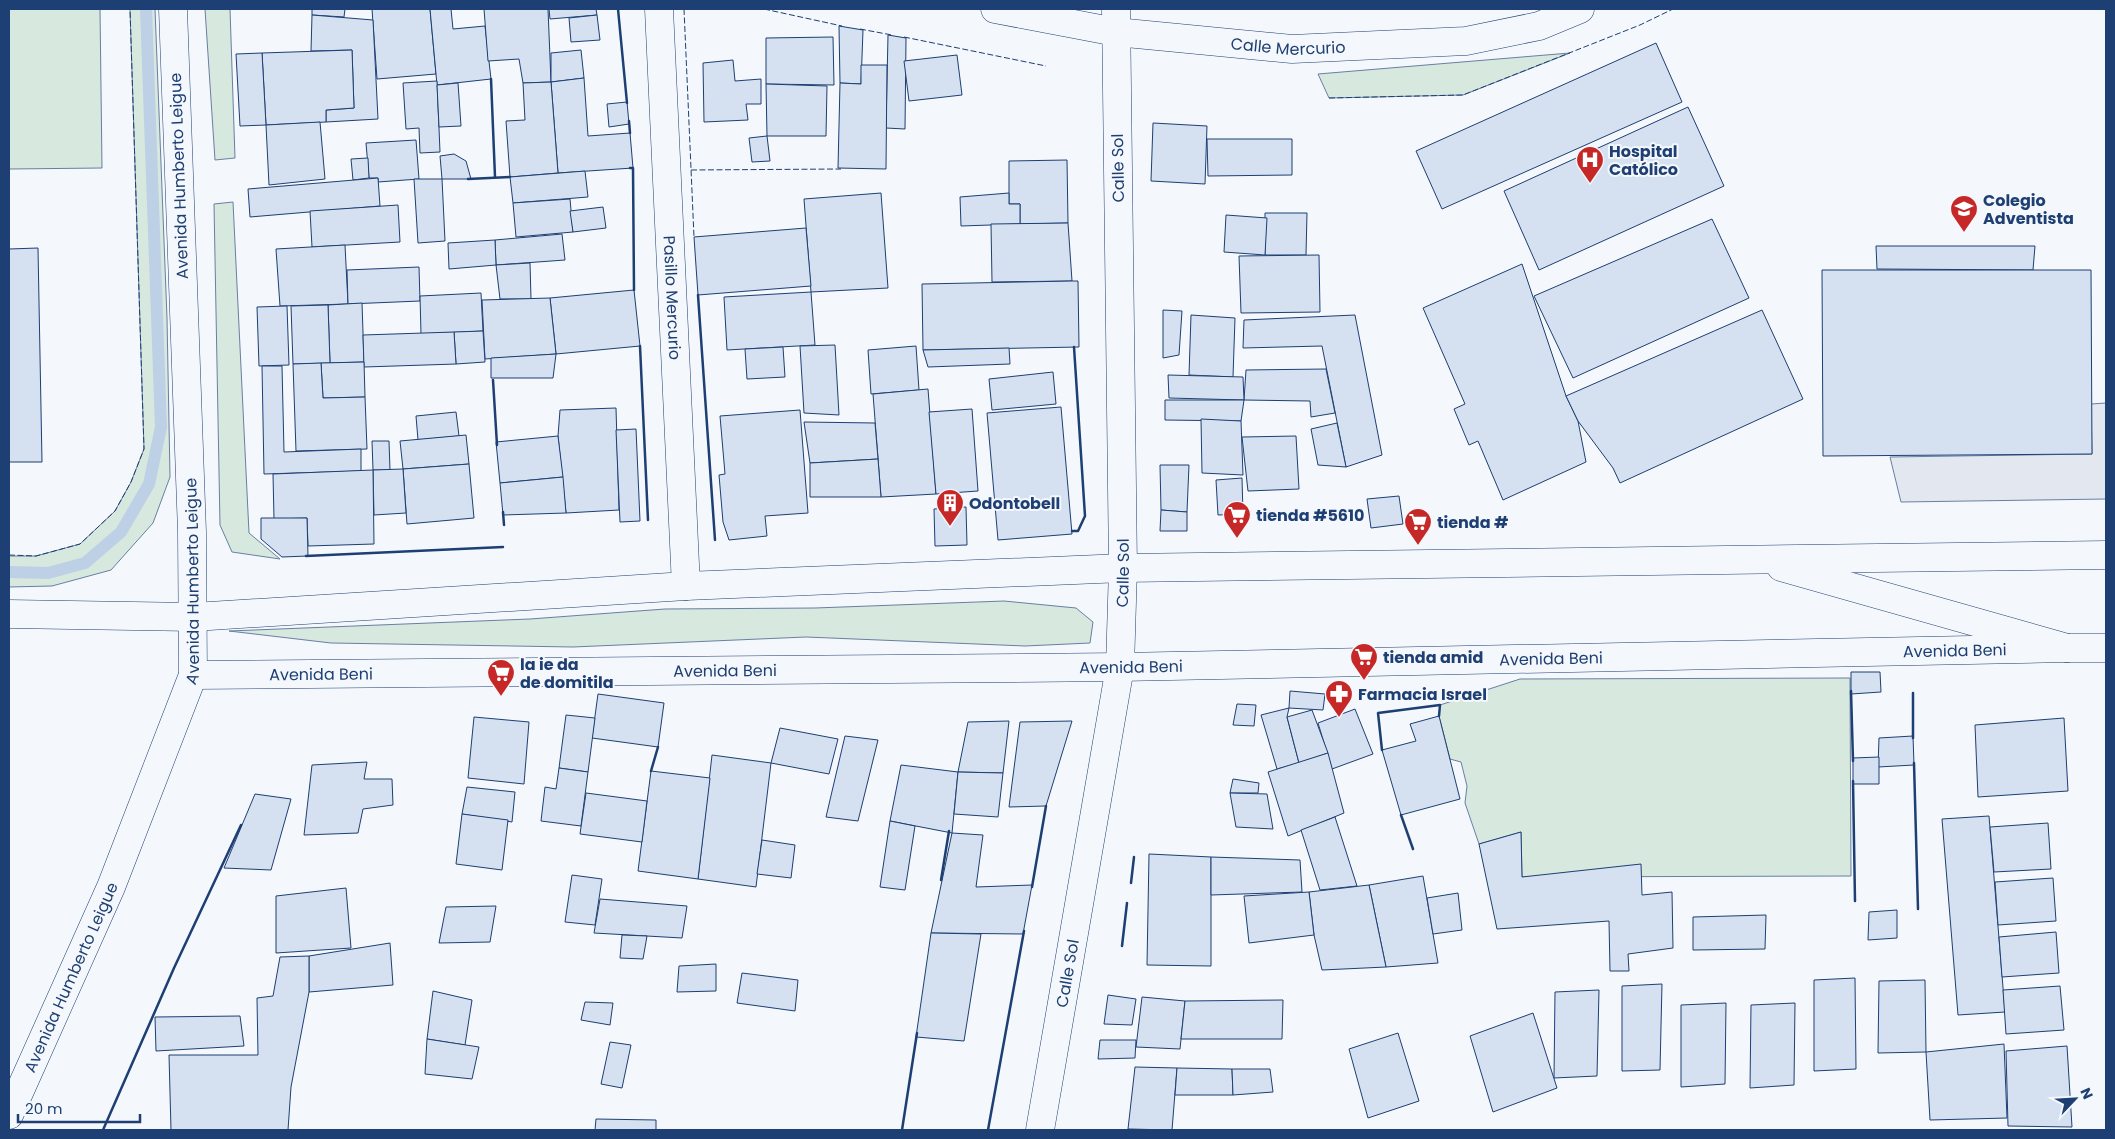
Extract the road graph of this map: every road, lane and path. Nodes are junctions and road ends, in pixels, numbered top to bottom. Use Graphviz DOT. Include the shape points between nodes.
graph roads {
  1 [pos="173,9"];
  2 [pos="659,9"];
  3 [pos="995,9"];
  4 [pos="1580,9"];
  5 [pos="1116,20"];
  6 [pos="2106,555"];
  7 [pos="1751,558"];
  8 [pos="1123,568"];
  9 [pos="686,586"];
  10 [pos="9,614"];
  11 [pos="194,617"];
  12 [pos="2067,648"];
  13 [pos="2106,648"];
  14 [pos="1120,666"];
  15 [pos="193,675"];
  16 [pos="9,1115"];
  17 [pos="1040,1130"];
  1 -- 11 [label="street, Avenida Humberto Leigue"];
  2 -- 9 [label="street, Pasillo Mercurio"];
  3 -- 5 [label="street, Calle Mercurio"];
  4 -- 5 [label="street, Calle Mercurio" via="1539,26 1457,41 1292,49"];
  5 -- 8 [label="street, Calle Sol"];
  6 -- 7 [label="street, Avenida Beni"];
  7 -- 8 [label="street, Avenida Beni"];
  7 -- 12 [label="street, Avenida Beni"];
  8 -- 9 [label="street, Avenida Beni"];
  8 -- 14 [label="street, Calle Sol"];
  9 -- 11 [label="street, Avenida Beni"];
  10 -- 11 [label="street, Avenida Beni"];
  11 -- 15 [label="street, Avenida Humberto Leigue"];
  12 -- 13 [label="street, Avenida Beni"];
  12 -- 14 [label="street, Avenida Beni"];
  14 -- 15 [label="street, Avenida Beni"];
  14 -- 17 [label="street, Calle Sol"];
  15 -- 16 [label="street, Avenida Humberto Leigue" via="111,887"];
}
